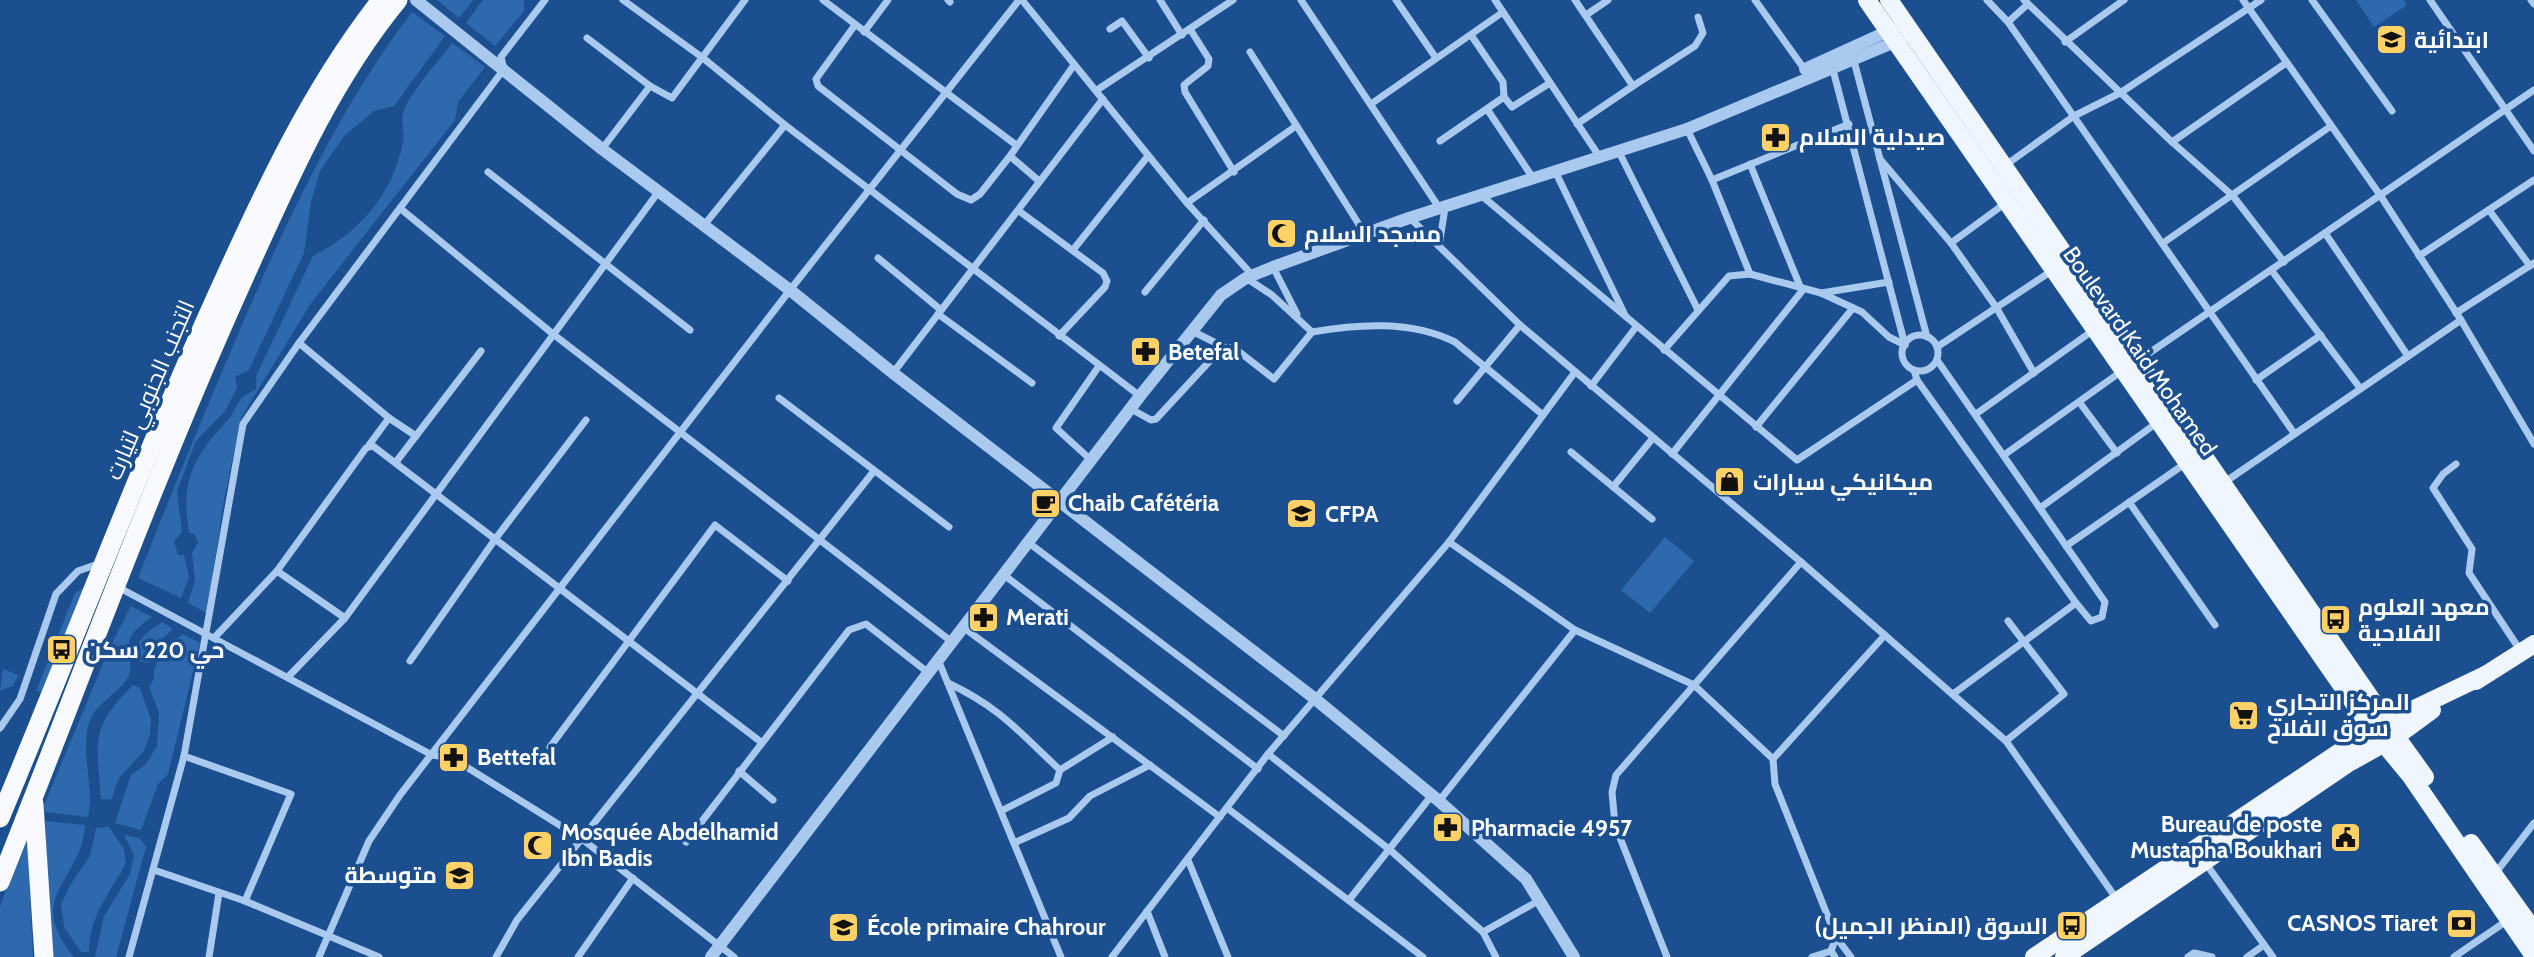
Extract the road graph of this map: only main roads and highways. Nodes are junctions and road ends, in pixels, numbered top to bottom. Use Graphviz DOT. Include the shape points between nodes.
graph roads {
  1 [pos="381,0"];
  2 [pos="398,0"];
  3 [pos="1867,0"];
  4 [pos="1889,0"];
  5 [pos="2130,366"];
  6 [pos="2528,648"];
  7 [pos="2388,732"];
  8 [pos="33,798"];
  9 [pos="0,818"];
  10 [pos="0,882"];
  11 [pos="2122,906"];
  12 [pos="2534,931"];
  13 [pos="2534,956"];
  14 [pos="44,957"];
  15 [pos="2034,957"];
  16 [pos="2064,957"];
  1 -- 9 [label="highway, التجنب الجنوبي لتيارت" via="328,75 255,212 189,357"];
  2 -- 8 [label="highway, التجنب الجنوبي لتيارت" via="355,58 296,162 205,365"];
  3 -- 5 [label="main road, Boulevard Kaid Mohamed" via="2095,329"];
  4 -- 5 [label="main road, Boulevard Kaid Mohamed"];
  5 -- 7 [label="main road, Boulevard Kaid Mohamed" via="2222,484"];
  5 -- 7 [label="main road, Boulevard Kaid Mohamed" via="2158,422"];
  6 -- 7 [label="main road"];
  7 -- 11 [label="main road"];
  7 -- 11 [label="main road" via="2204,860"];
  7 -- 12 [label="main road" via="2413,759"];
  7 -- 13 [label="main road" via="2410,775"];
  8 -- 10 [label="highway, التجنب الجنوبي لتيارت"];
  8 -- 14 [label="highway"];
  11 -- 15 [label="main road"];
  11 -- 16 [label="main road"];
}
